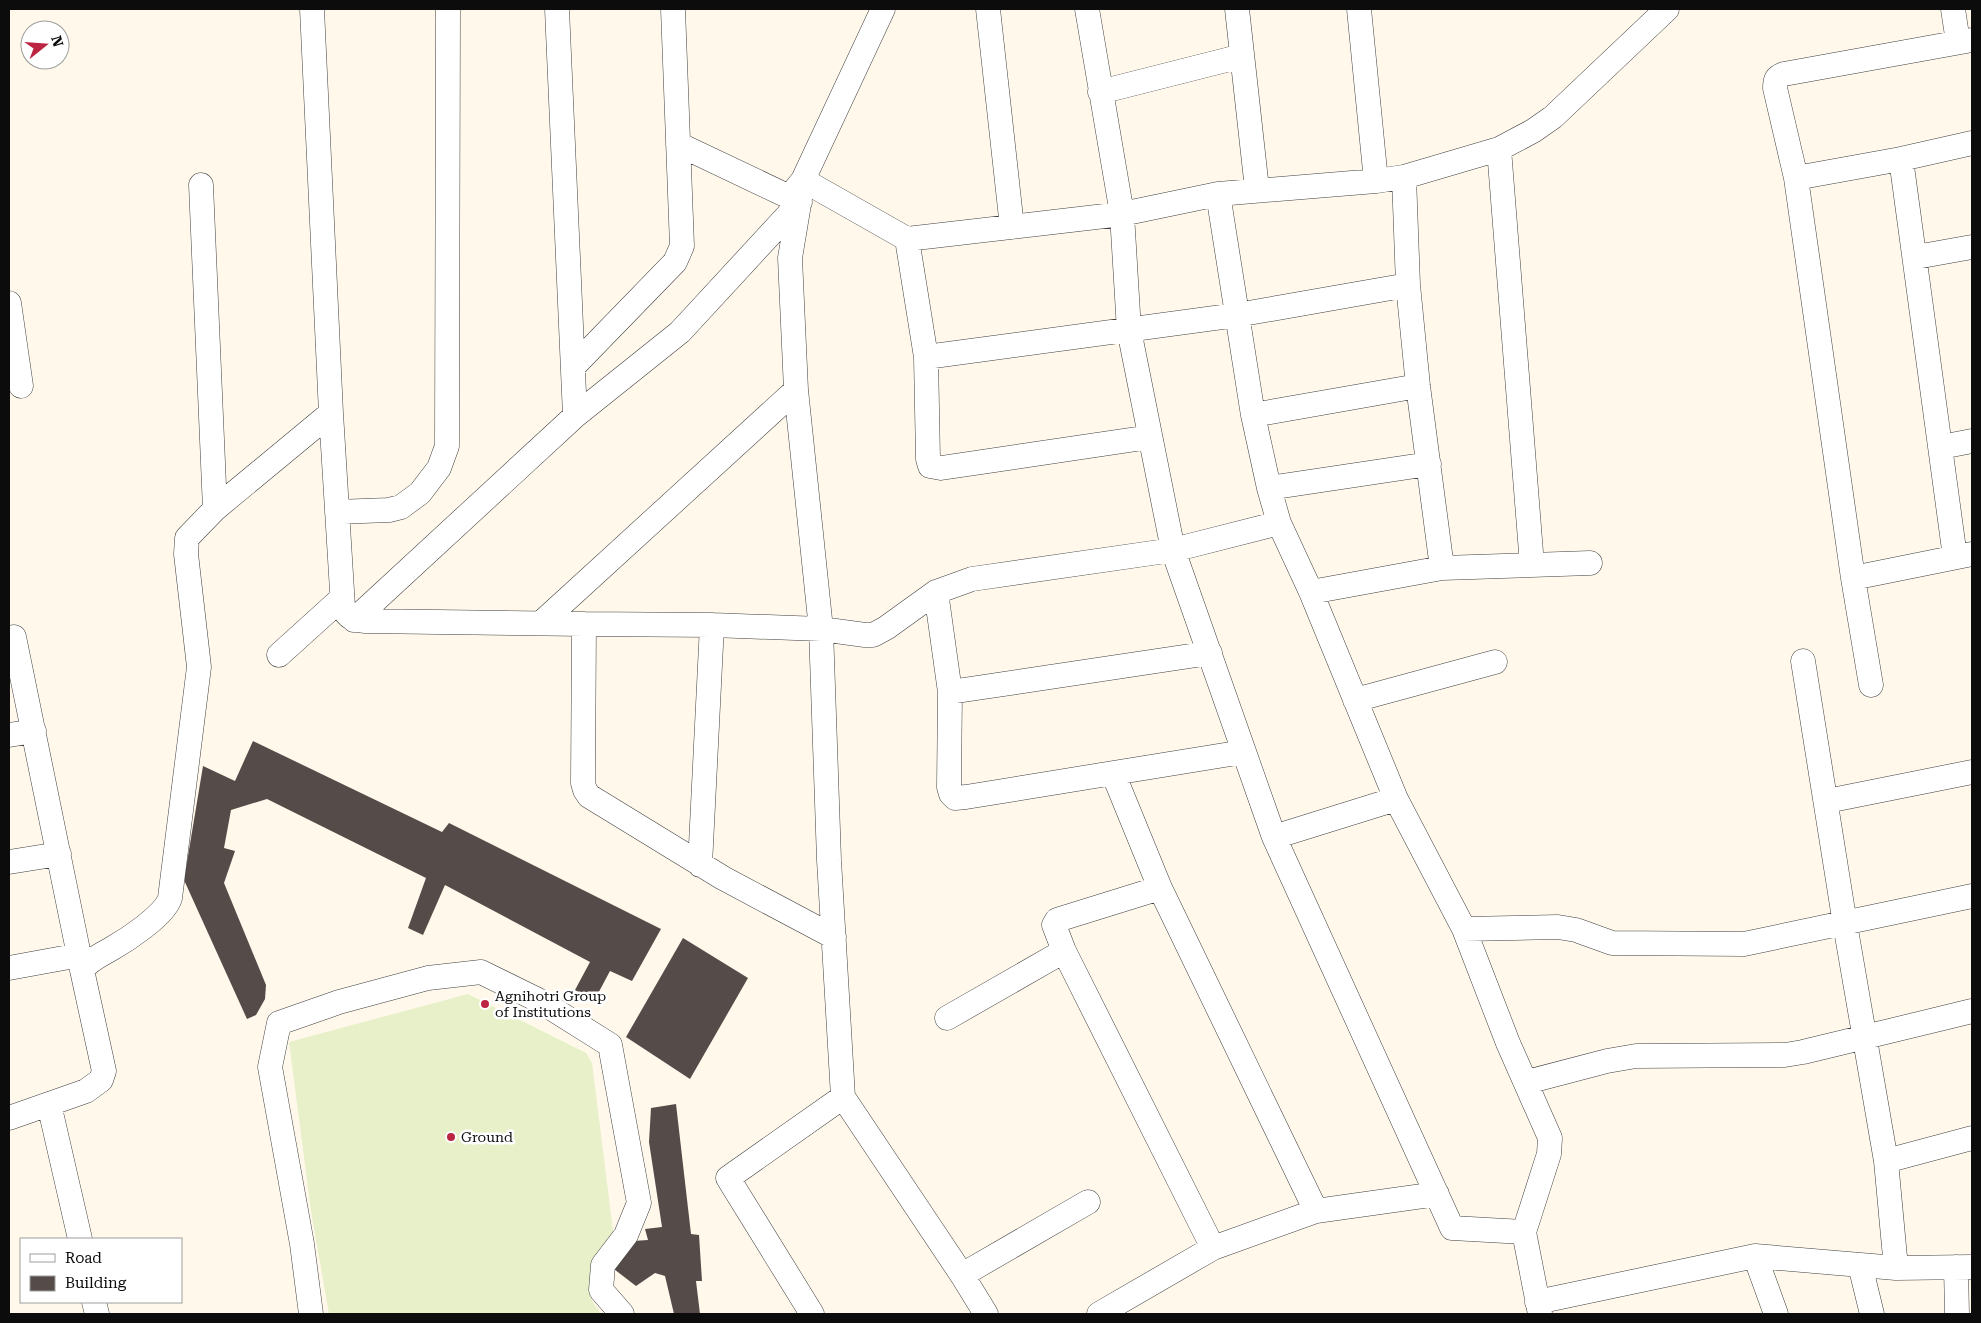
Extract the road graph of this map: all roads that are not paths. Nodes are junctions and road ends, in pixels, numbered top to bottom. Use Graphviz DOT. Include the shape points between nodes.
graph roads {
  1 [pos="312,9"];
  2 [pos="448,9"];
  3 [pos="557,9"];
  4 [pos="673,9"];
  5 [pos="883,9"];
  6 [pos="988,9"];
  7 [pos="1087,9"];
  8 [pos="1237,9"];
  9 [pos="1359,9"];
  10 [pos="1668,9"];
  11 [pos="1953,9"];
  12 [pos="1965,41"];
  13 [pos="1242,56"];
  14 [pos="1100,92"];
  15 [pos="1972,143"];
  16 [pos="678,144"];
  17 [pos="1499,149"];
  18 [pos="1901,158"];
  19 [pos="1404,176"];
  20 [pos="1796,178"];
  21 [pos="1376,181"];
  22 [pos="201,185"];
  23 [pos="1257,189"];
  24 [pos="793,193"];
  25 [pos="1218,194"];
  26 [pos="1122,214"];
  27 [pos="1012,227"];
  28 [pos="906,239"];
  29 [pos="1972,247"];
  30 [pos="1916,257"];
  31 [pos="1408,284"];
  32 [pos="9,303"];
  33 [pos="1237,315"];
  34 [pos="1129,330"];
  35 [pos="926,357"];
  36 [pos="573,371"];
  37 [pos="21,386"];
  38 [pos="1418,386"];
  39 [pos="796,390"];
  40 [pos="575,411"];
  41 [pos="331,413"];
  42 [pos="1253,415"];
  43 [pos="1150,437"];
  44 [pos="1972,441"];
  45 [pos="1941,447"];
  46 [pos="1429,464"];
  47 [pos="1269,488"];
  48 [pos="215,509"];
  49 [pos="337,512"];
  50 [pos="1279,523"];
  51 [pos="1173,550"];
  52 [pos="1964,556"];
  53 [pos="1590,563"];
  54 [pos="1532,565"];
  55 [pos="1442,568"];
  56 [pos="1853,578"];
  57 [pos="936,592"];
  58 [pos="1311,592"];
  59 [pos="342,598"];
  60 [pos="354,620"];
  61 [pos="541,623"];
  62 [pos="584,624"];
  63 [pos="712,625"];
  64 [pos="821,629"];
  65 [pos="14,637"];
  66 [pos="1210,653"];
  67 [pos="279,655"];
  68 [pos="1803,661"];
  69 [pos="1495,662"];
  70 [pos="1871,685"];
  71 [pos="950,692"];
  72 [pos="1355,700"];
  73 [pos="34,731"];
  74 [pos="9,735"];
  75 [pos="1243,752"];
  76 [pos="1972,772"];
  77 [pos="1113,773"];
  78 [pos="1396,799"];
  79 [pos="1827,801"];
  80 [pos="1274,837"];
  81 [pos="59,854"];
  82 [pos="9,862"];
  83 [pos="700,864"];
  84 [pos="1160,888"];
  85 [pos="1972,896"];
  86 [pos="1845,924"];
  87 [pos="1464,929"];
  88 [pos="834,937"];
  89 [pos="1064,951"];
  90 [pos="81,963"];
  91 [pos="9,968"];
  92 [pos="1972,1011"];
  93 [pos="947,1018"];
  94 [pos="1866,1035"];
  95 [pos="1527,1082"];
  96 [pos="843,1097"];
  97 [pos="49,1104"];
  98 [pos="9,1118"];
  99 [pos="1972,1138"];
  100 [pos="1886,1161"];
  101 [pos="1437,1194"];
  102 [pos="1088,1202"];
  103 [pos="1316,1211"];
  104 [pos="1524,1232"];
  105 [pos="80,1238"];
  106 [pos="1213,1248"];
  107 [pos="1754,1256"];
  108 [pos="1860,1265"];
  109 [pos="1964,1267"];
  110 [pos="1896,1268"];
  111 [pos="962,1275"];
  112 [pos="1538,1308"];
  113 [pos="311,1314"];
  114 [pos="622,1314"];
  115 [pos="812,1314"];
  116 [pos="986,1314"];
  117 [pos="1099,1314"];
  118 [pos="1776,1314"];
  119 [pos="1872,1314"];
  120 [pos="1957,1314"];
  1 -- 41 [label="street"];
  2 -- 49 [label="street" via="447,446 439,468 420,493 401,506 389,510"];
  3 -- 36 [label="street"];
  4 -- 16 [label="street"];
  5 -- 24 [label="street"];
  6 -- 27 [label="street"];
  7 -- 14 [label="street"];
  8 -- 13 [label="street"];
  9 -- 21 [label="street"];
  10 -- 17 [label="street" via="1553,117"];
  11 -- 12 [label="street"];
  12 -- 20 [label="street" via="1778,76 1775,88"];
  13 -- 14 [label="street"];
  13 -- 23 [label="street"];
  14 -- 26 [label="street"];
  15 -- 18 [label="street"];
  16 -- 24 [label="street" via="760,183"];
  16 -- 36 [label="street" via="682,246 675,262"];
  17 -- 19 [label="street"];
  17 -- 54 [label="street"];
  18 -- 20 [label="street"];
  18 -- 30 [label="street"];
  19 -- 21 [label="street"];
  19 -- 31 [label="street"];
  20 -- 56 [label="street"];
  21 -- 23 [label="street"];
  22 -- 48 [label="street"];
  23 -- 25 [label="street"];
  24 -- 28 [label="street"];
  24 -- 39 [label="street" via="790,258"];
  24 -- 40 [label="street" via="680,332"];
  25 -- 26 [label="street"];
  25 -- 33 [label="street"];
  26 -- 27 [label="street"];
  26 -- 34 [label="street"];
  27 -- 28 [label="street"];
  28 -- 35 [label="street"];
  29 -- 30 [label="street"];
  30 -- 45 [label="street"];
  31 -- 33 [label="street"];
  31 -- 38 [label="street"];
  32 -- 37 [label="street"];
  33 -- 34 [label="street"];
  33 -- 42 [label="street"];
  34 -- 35 [label="street"];
  34 -- 43 [label="street"];
  35 -- 43 [label="street" via="930,466 941,468"];
  36 -- 40 [label="street"];
  38 -- 42 [label="street"];
  38 -- 46 [label="street"];
  39 -- 61 [label="street"];
  39 -- 64 [label="street"];
  40 -- 60 [label="street"];
  41 -- 48 [label="street"];
  41 -- 49 [label="street"];
  42 -- 47 [label="street"];
  43 -- 51 [label="street"];
  44 -- 45 [label="street"];
  45 -- 52 [label="street"];
  46 -- 47 [label="street"];
  46 -- 55 [label="street"];
  47 -- 50 [label="street"];
  48 -- 90 [label="street" via="191,533 185,544 199,667 170,898 165,908 136,932 90,962"];
  49 -- 59 [label="street"];
  50 -- 51 [label="street"];
  50 -- 58 [label="street"];
  51 -- 57 [label="street" via="982,576"];
  51 -- 66 [label="street"];
  52 -- 56 [label="street"];
  53 -- 54 [label="street"];
  54 -- 55 [label="street"];
  55 -- 58 [label="street"];
  56 -- 70 [label="street"];
  57 -- 64 [label="street" via="873,635"];
  57 -- 71 [label="street"];
  58 -- 72 [label="street"];
  59 -- 60 [label="street" via="346,614"];
  59 -- 67 [label="street"];
  60 -- 61 [label="street"];
  61 -- 62 [label="street"];
  62 -- 63 [label="street"];
  62 -- 83 [label="street" via="585,790 595,801"];
  63 -- 64 [label="street"];
  63 -- 83 [label="street"];
  64 -- 88 [label="street"];
  65 -- 73 [label="street"];
  66 -- 71 [label="street"];
  66 -- 75 [label="street"];
  68 -- 79 [label="street"];
  69 -- 72 [label="street"];
  71 -- 77 [label="street" via="949,787 955,798"];
  72 -- 78 [label="street"];
  73 -- 74 [label="street"];
  73 -- 81 [label="street"];
  75 -- 77 [label="street"];
  75 -- 80 [label="street"];
  76 -- 79 [label="street"];
  77 -- 84 [label="street"];
  78 -- 80 [label="street"];
  78 -- 87 [label="street"];
  79 -- 86 [label="street"];
  80 -- 101 [label="street"];
  81 -- 82 [label="street"];
  81 -- 90 [label="street"];
  83 -- 88 [label="street"];
  84 -- 89 [label="street" via="1054,922"];
  84 -- 103 [label="street"];
  85 -- 86 [label="street"];
  86 -- 87 [label="street" via="1728,945 1612,943 1558,927"];
  86 -- 94 [label="street"];
  87 -- 95 [label="street" via="1508,1043"];
  88 -- 96 [label="street"];
  89 -- 93 [label="street"];
  89 -- 106 [label="street"];
  90 -- 91 [label="street"];
  90 -- 97 [label="street" via="104,1071 101,1080 86,1091"];
  92 -- 94 [label="street"];
  94 -- 95 [label="street" via="1785,1055 1625,1058"];
  94 -- 100 [label="street"];
  95 -- 104 [label="street" via="1547,1130 1550,1146"];
  96 -- 111 [label="street"];
  96 -- 115 [label="street" via="728,1178"];
  97 -- 98 [label="street"];
  97 -- 105 [label="street"];
  99 -- 100 [label="street"];
  100 -- 110 [label="street"];
  101 -- 103 [label="street"];
  101 -- 104 [label="street" via="1452,1228"];
  102 -- 111 [label="street"];
  103 -- 106 [label="street"];
  104 -- 112 [label="street"];
  106 -- 117 [label="street"];
  107 -- 108 [label="street"];
  107 -- 112 [label="street"];
  107 -- 118 [label="street"];
  108 -- 110 [label="street"];
  108 -- 119 [label="street"];
  109 -- 110 [label="street"];
  109 -- 120 [label="street"];
  111 -- 116 [label="street"];
  113 -- 114 [label="street" via="302,1244 270,1067 278,1023 339,1002 428,978 481,972 540,1001 610,1045 639,1203 626,1235 602,1265 602,1290"];
}
